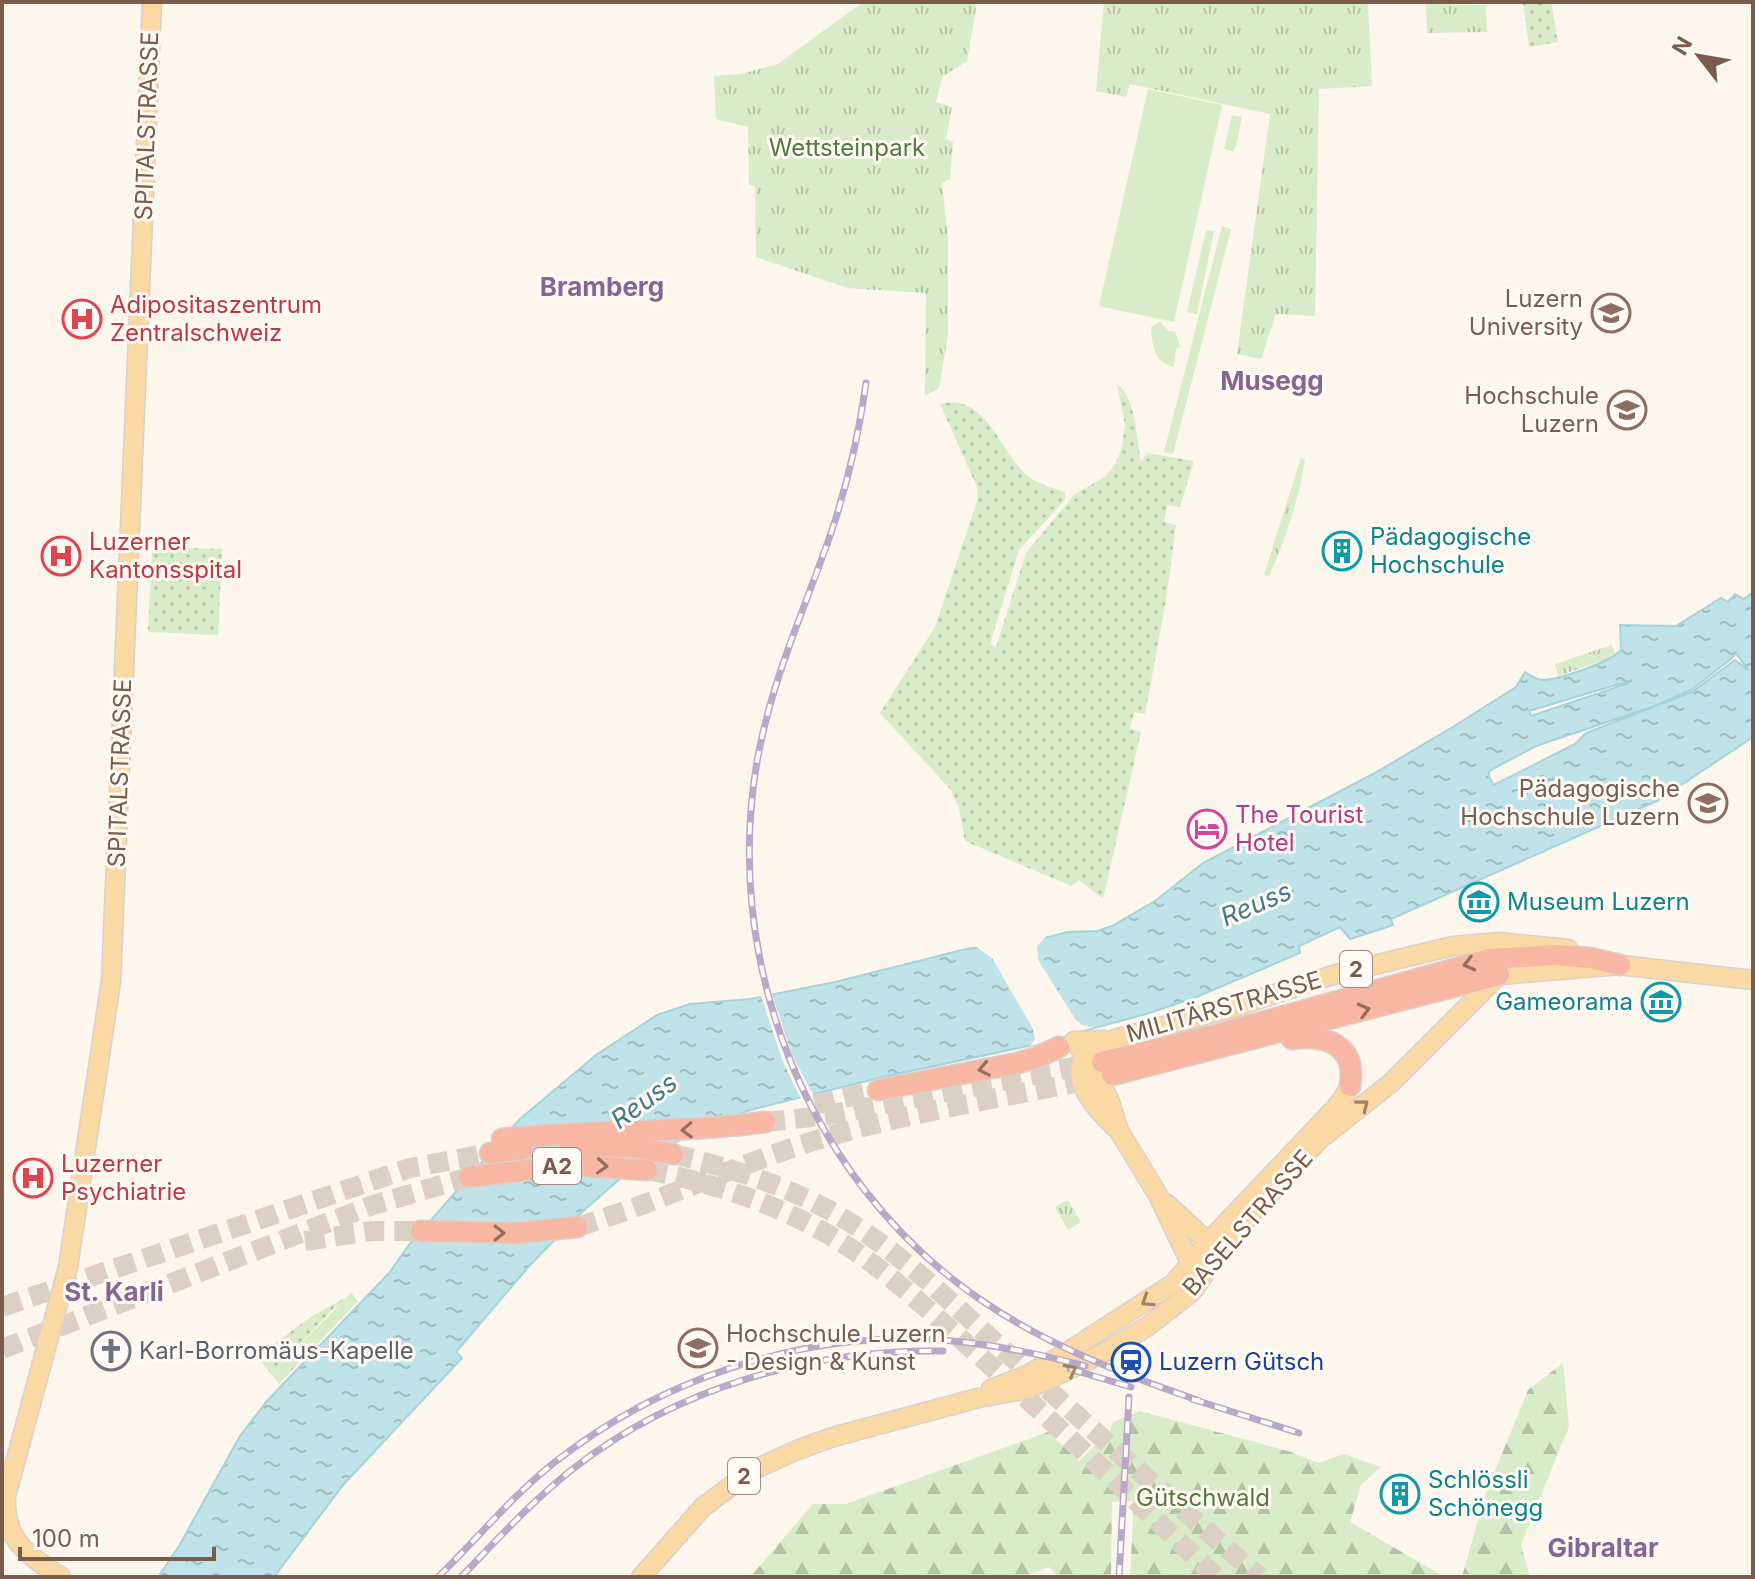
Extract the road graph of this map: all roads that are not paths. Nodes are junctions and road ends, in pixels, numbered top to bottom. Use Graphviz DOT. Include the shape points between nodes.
graph roads {
  1 [pos="152,2"];
  2 [pos="1620,965"];
  3 [pos="1499,975"];
  4 [pos="1753,980"];
  5 [pos="1264,1036"];
  6 [pos="1108,1040"];
  7 [pos="1067,1044"];
  8 [pos="1096,1070"];
  9 [pos="1350,1086"];
  10 [pos="878,1090"];
  11 [pos="765,1122"];
  12 [pos="673,1154"];
  13 [pos="647,1170"];
  14 [pos="469,1177"];
  15 [pos="1158,1195"];
  16 [pos="577,1227"];
  17 [pos="421,1231"];
  18 [pos="1208,1242"];
  19 [pos="1199,1267"];
  20 [pos="61,1577"];
  21 [pos="641,1577"];
  1 -- 20 [label="main road, SPITALSTRASSE" via="112,963 68,1267 7,1490 11,1533 27,1553"];
  2 -- 3 [label="main road, 2"];
  2 -- 4 [label="main road, 2"];
  2 -- 6 [label="main road, MILITÄRSTRASSE / 2" via="1574,949 1511,942 1464,944 1333,975"];
  2 -- 8 [label="highway, 2, one-way" via="1546,954 1477,962"];
  5 -- 3 [label="highway, one-way"];
  19 -- 3 [label="main road, BASELSTRASSE / 2, one-way" via="1320,1139 1391,1083"];
  5 -- 8 [label="highway"];
  5 -- 9 [label="highway" via="1314,1036 1336,1044 1349,1062"];
  6 -- 7 [label="main road, 2"];
  6 -- 8 [label="main road, 2" via="1094,1047"];
  7 -- 8 [label="main road"];
  7 -- 10 [label="highway, one-way" via="1018,1063"];
  8 -- 15 [label="main road" via="1081,1083 1086,1095 1119,1131"];
  9 -- 18 [label="main road, BASELSTRASSE"];
  11 -- 12 [label="highway, A2, one-way" via="560,1133 496,1146 631,1147"];
  14 -- 13 [label="highway, A2, one-way" via="570,1165"];
  15 -- 18 [label="main road"];
  15 -- 19 [label="main road" via="1175,1234"];
  17 -- 16 [label="highway, one-way" via="518,1233"];
  18 -- 19 [label="main road, BASELSTRASSE"];
  19 -- 21 [label="main road, BASELSTRASSE / 2" via="1064,1354 978,1398 833,1437 751,1471 703,1507"];
}
